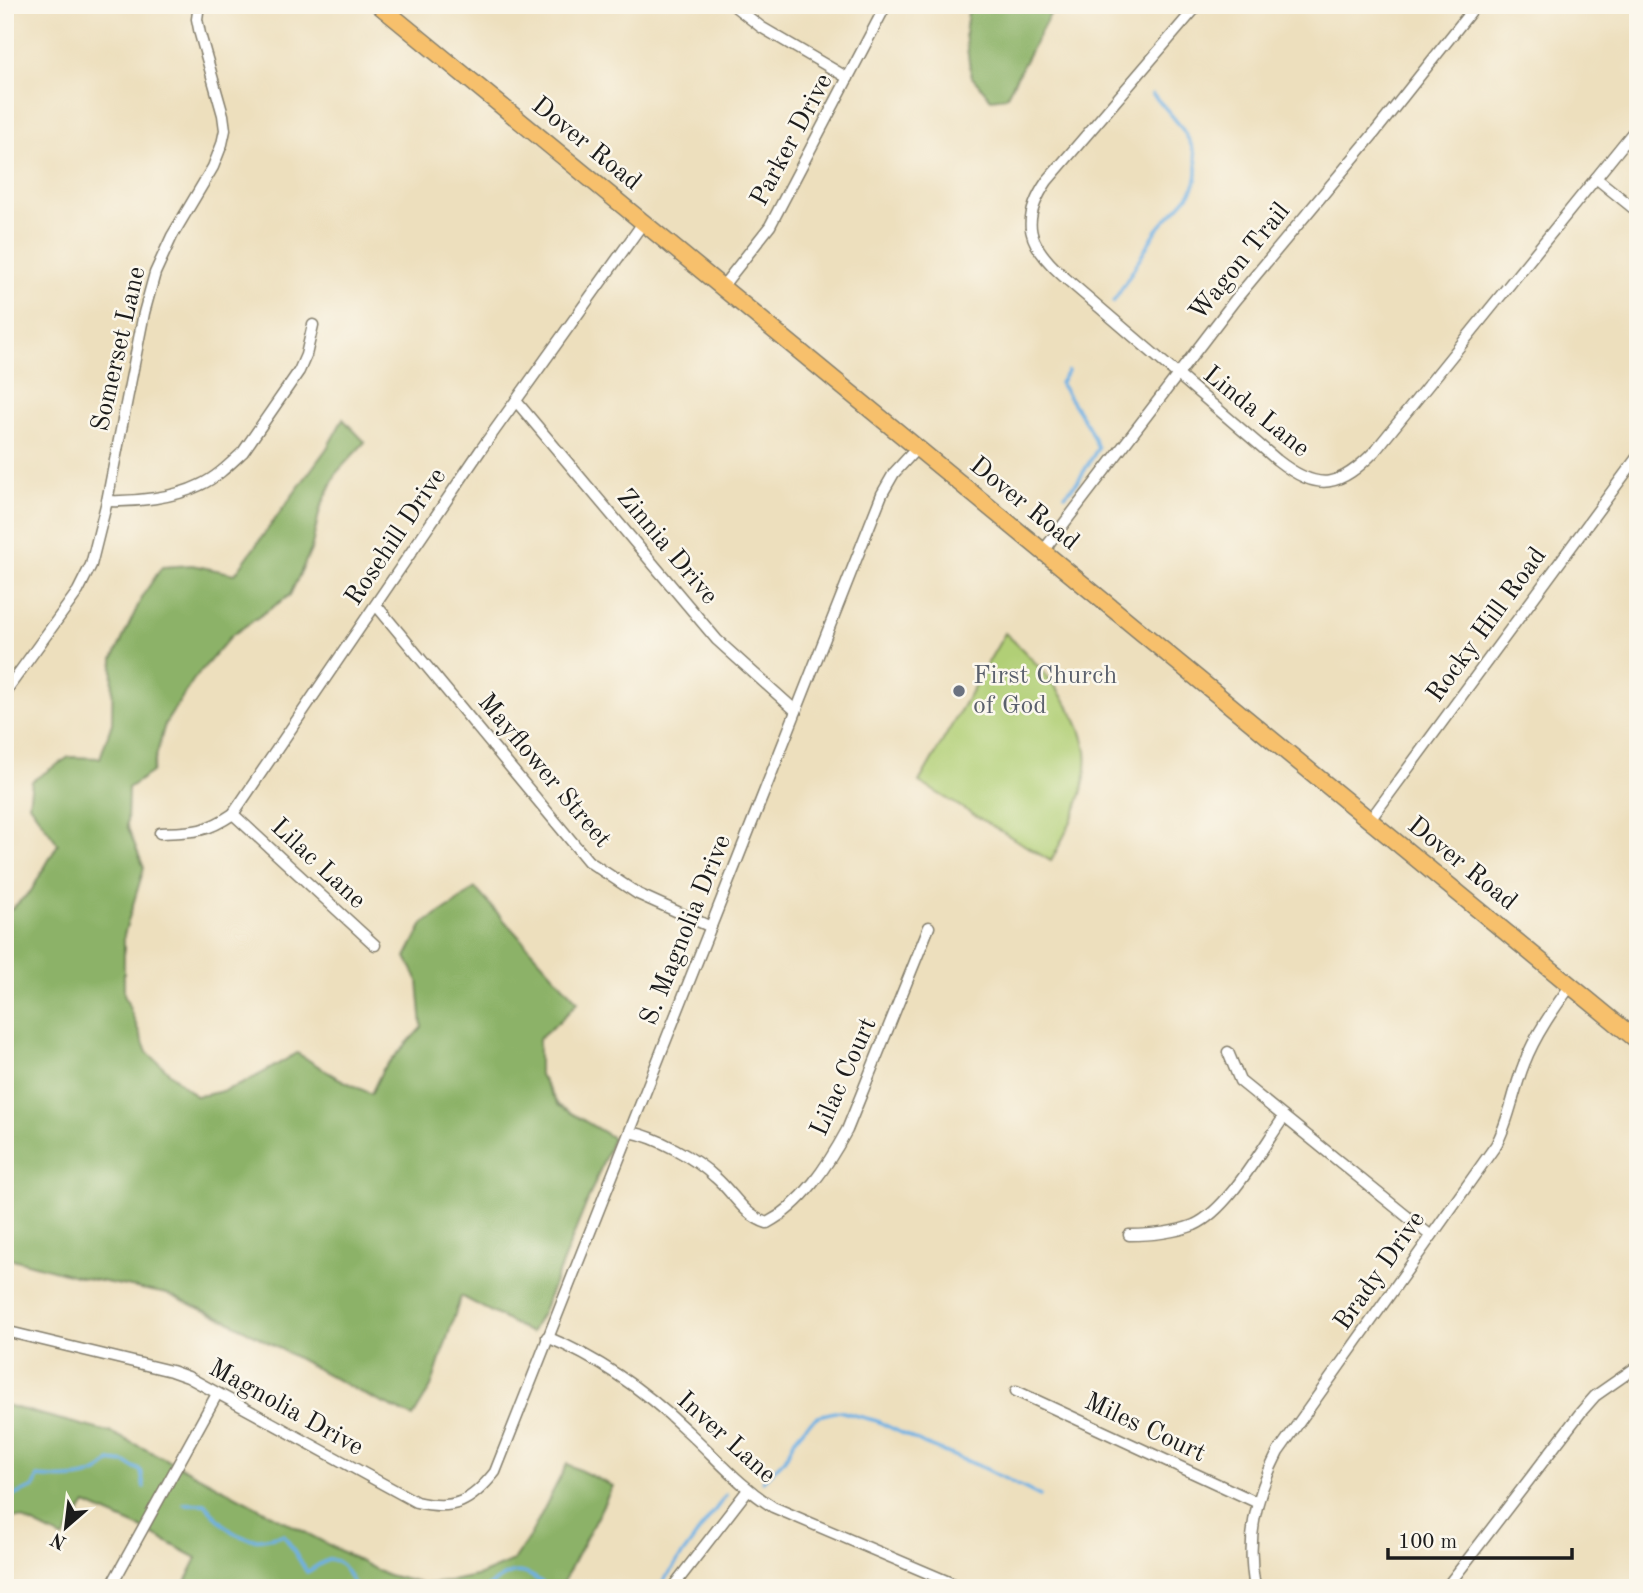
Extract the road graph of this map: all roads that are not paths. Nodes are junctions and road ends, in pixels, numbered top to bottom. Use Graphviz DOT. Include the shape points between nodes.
graph roads {
  1 [pos="199,5"];
  2 [pos="379,5"];
  3 [pos="733,5"];
  4 [pos="886,5"];
  5 [pos="1198,5"];
  6 [pos="1476,5"];
  7 [pos="5,41"];
  8 [pos="5,61"];
  9 [pos="848,78"];
  10 [pos="1638,126"];
  11 [pos="1595,178"];
  12 [pos="1638,212"];
  13 [pos="643,223"];
  14 [pos="722,287"];
  15 [pos="313,325"];
  16 [pos="1178,376"];
  17 [pos="516,401"];
  18 [pos="917,448"];
  19 [pos="1638,456"];
  20 [pos="107,501"];
  21 [pos="1043,551"];
  22 [pos="376,605"];
  23 [pos="5,692"];
  24 [pos="796,710"];
  25 [pos="233,814"];
  26 [pos="1370,820"];
  27 [pos="160,833"];
  28 [pos="711,927"];
  29 [pos="929,927"];
  30 [pos="375,945"];
  31 [pos="1571,985"];
  32 [pos="1638,1041"];
  33 [pos="1228,1052"];
  34 [pos="1284,1117"];
  35 [pos="630,1132"];
  36 [pos="1129,1235"];
  37 [pos="1431,1236"];
  38 [pos="5,1331"];
  39 [pos="547,1337"];
  40 [pos="1638,1366"];
  41 [pos="1016,1391"];
  42 [pos="217,1394"];
  43 [pos="509,1437"];
  44 [pos="747,1490"];
  45 [pos="1256,1502"];
  46 [pos="110,1588"];
  47 [pos="671,1588"];
  48 [pos="963,1588"];
  49 [pos="1255,1588"];
  50 [pos="1446,1588"];
  1 -- 20 [label="street, Somerset Lane" via="200,34 225,130 219,154 155,273"];
  2 -- 13 [label="main road, Dover Road"];
  3 -- 9 [label="street" via="761,27"];
  4 -- 9 [label="street, Parker Drive"];
  5 -- 16 [label="street, Linda Lane" via="1046,181 1029,220 1036,242 1053,267"];
  6 -- 16 [label="street, Wagon Trail"];
  7 -- 8 [label="street"];
  9 -- 14 [label="street, Parker Drive" via="770,226"];
  10 -- 11 [label="street, Linda Lane"];
  11 -- 12 [label="street"];
  11 -- 16 [label="street, Linda Lane" via="1375,451 1346,476 1321,482 1287,467"];
  13 -- 14 [label="main road, Dover Road"];
  13 -- 17 [label="street, Rosehill Drive"];
  14 -- 18 [label="main road, Dover Road"];
  15 -- 20 [label="street" via="299,371 232,462 199,486 138,501"];
  16 -- 21 [label="street, Wagon Trail"];
  17 -- 22 [label="street, Rosehill Drive"];
  17 -- 24 [label="street, Zinnia Drive" via="717,640"];
  18 -- 21 [label="main road, Dover Road"];
  18 -- 24 [label="street, S. Magnolia Drive" via="882,494"];
  19 -- 26 [label="street, Rocky Hill Road"];
  20 -- 23 [label="street, Somerset Lane" via="83,582"];
  21 -- 26 [label="main road, Dover Road"];
  22 -- 25 [label="street, Rosehill Drive"];
  22 -- 28 [label="street, Mayflower Street" via="588,861 638,894"];
  24 -- 28 [label="street, S. Magnolia Drive"];
  25 -- 27 [label="street, Rosehill Drive" via="215,827"];
  25 -- 30 [label="street, Lilac Lane"];
  26 -- 31 [label="main road, Dover Road"];
  28 -- 35 [label="street, S. Magnolia Drive"];
  29 -- 35 [label="street, Lilac Court" via="836,1150 783,1214 767,1223 748,1213 714,1175 648,1135"];
  31 -- 32 [label="main road, Dover Road"];
  31 -- 37 [label="street, Brady Drive" via="1533,1043 1496,1145"];
  33 -- 34 [label="street" via="1240,1080"];
  34 -- 36 [label="street" via="1228,1197 1208,1217 1177,1230"];
  34 -- 37 [label="street"];
  35 -- 39 [label="street, S. Magnolia Drive"];
  37 -- 45 [label="street, Brady Drive" via="1278,1452"];
  38 -- 42 [label="street, Magnolia Drive" via="171,1371"];
  39 -- 43 [label="street, S. Magnolia Drive"];
  39 -- 44 [label="street, Inver Lane" via="607,1368 655,1402"];
  40 -- 50 [label="street" via="1595,1396 1581,1412"];
  41 -- 45 [label="street, Miles Court"];
  42 -- 43 [label="street, Magnolia Drive" via="402,1496 434,1506 475,1496 495,1472"];
  42 -- 46 [label="street"];
  44 -- 47 [label="street"];
  44 -- 48 [label="street, Inver Lane" via="792,1517"];
  45 -- 49 [label="street, Brady Drive" via="1250,1545"];
}
